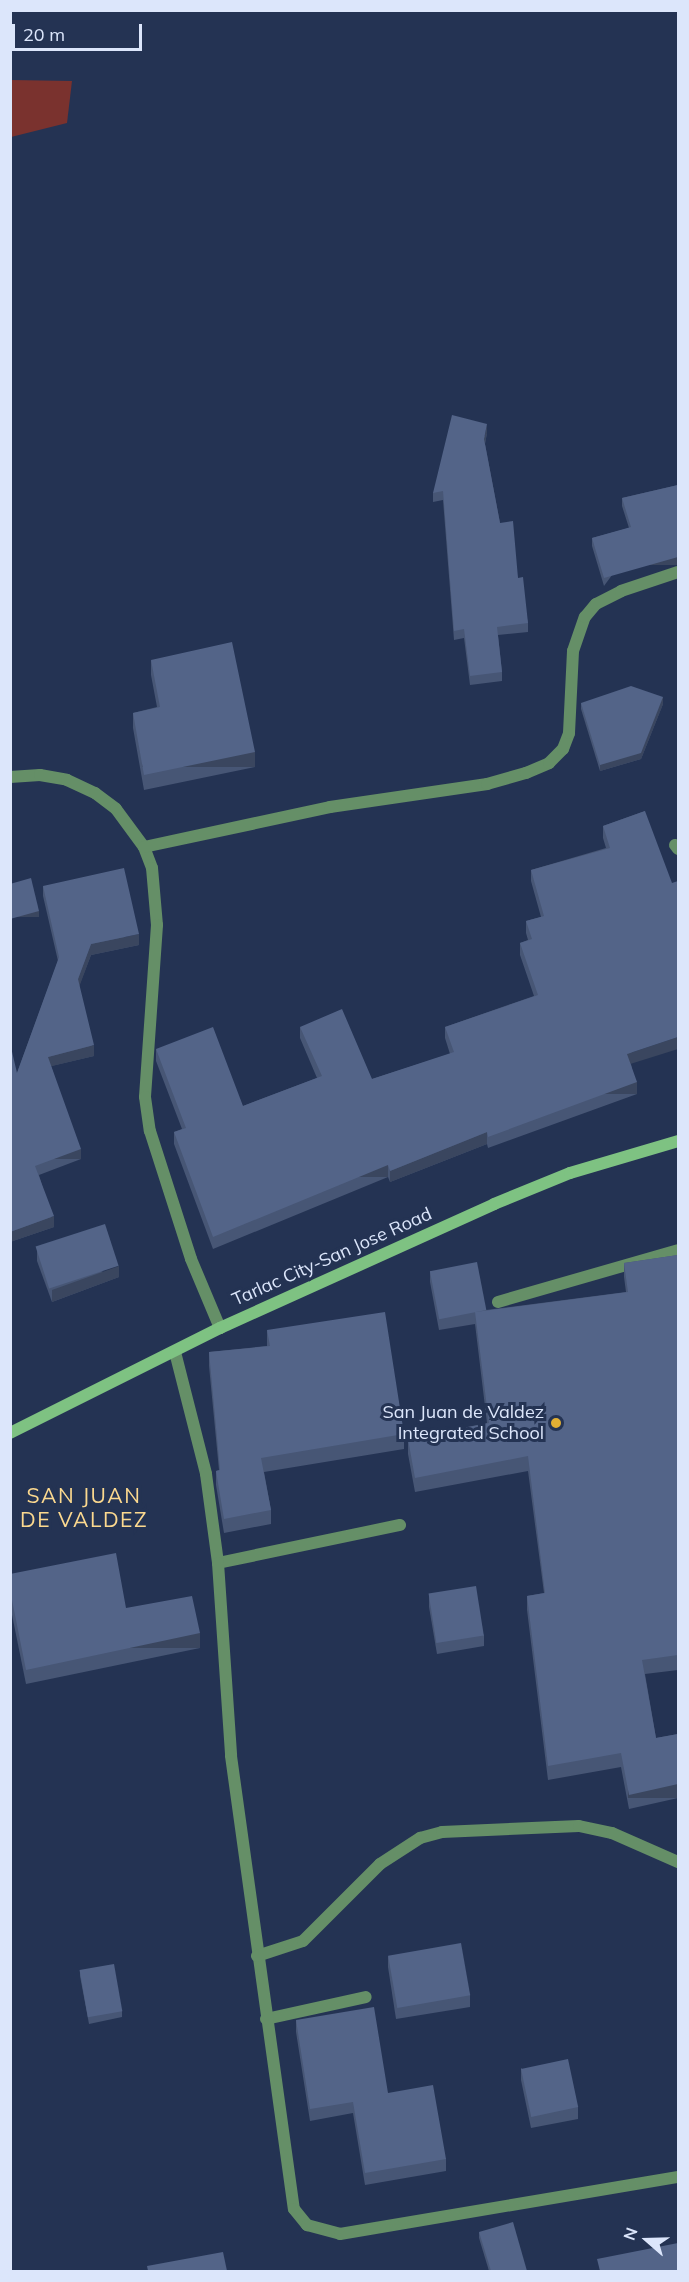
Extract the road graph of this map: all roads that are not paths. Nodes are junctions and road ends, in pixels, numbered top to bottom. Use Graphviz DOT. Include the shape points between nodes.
graph roads {
  1 [pos="678,572"];
  2 [pos="10,777"];
  3 [pos="144,847"];
  4 [pos="678,1141"];
  5 [pos="678,1250"];
  6 [pos="498,1302"];
  7 [pos="220,1328"];
  8 [pos="175,1352"];
  9 [pos="10,1433"];
  10 [pos="400,1525"];
  11 [pos="218,1563"];
  12 [pos="678,1862"];
  13 [pos="256,1956"];
  14 [pos="366,1996"];
  15 [pos="266,2019"];
  16 [pos="678,2177"];
  1 -- 3 [label="street" via="621,591 596,604 585,617 573,651 569,734 563,749 549,763 487,783 330,807"];
  2 -- 3 [label="street" via="67,780 94,793 116,809"];
  3 -- 7 [label="street" via="152,868 157,925 145,1097 150,1131 191,1259"];
  4 -- 7 [label="main road, Tarlac City-San Jose Road" via="570,1173 494,1204"];
  5 -- 6 [label="street"];
  7 -- 8 [label="main road, Tarlac City-San Jose Road"];
  8 -- 9 [label="main road, Tarlac City-San Jose Road"];
  8 -- 11 [label="street" via="206,1474"];
  10 -- 11 [label="street"];
  11 -- 13 [label="street" via="231,1756"];
  12 -- 13 [label="street" via="612,1833 579,1826 442,1832 420,1838 380,1864 303,1941"];
  13 -- 15 [label="street"];
  14 -- 15 [label="street"];
  15 -- 16 [label="street" via="290,2199 301,2219 316,2230 351,2233"];
}
